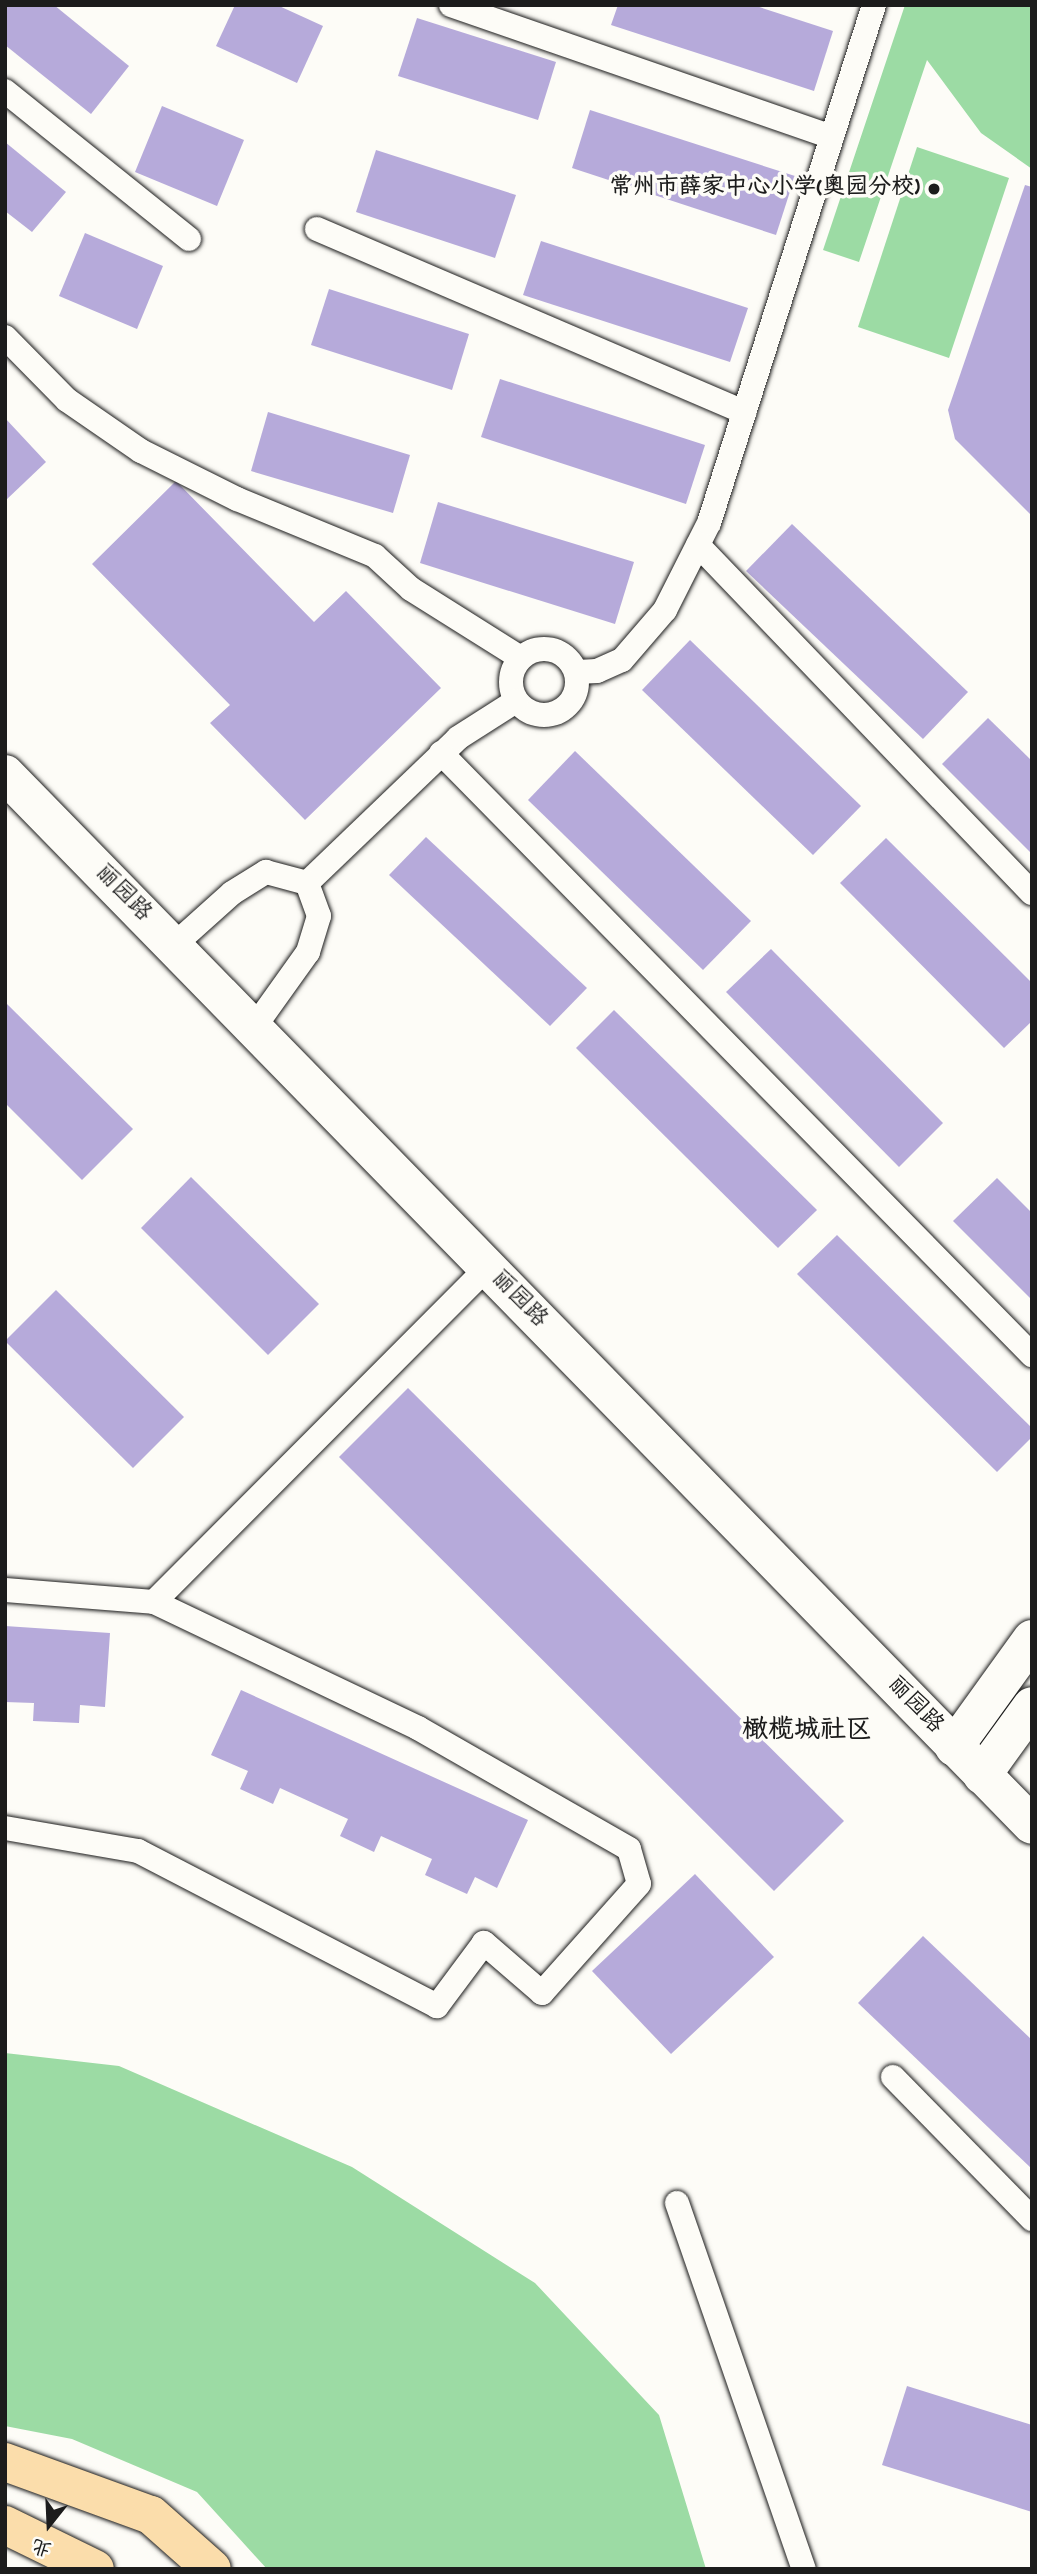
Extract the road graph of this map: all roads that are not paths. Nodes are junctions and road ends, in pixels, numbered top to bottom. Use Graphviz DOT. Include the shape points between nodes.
graph roads {
  1 [pos="451,5"];
  2 [pos="874,5"];
  3 [pos="5,91"];
  4 [pos="832,136"];
  5 [pos="317,229"];
  6 [pos="189,239"];
  7 [pos="5,337"];
  8 [pos="744,412"];
  9 [pos="698,545"];
  10 [pos="519,657"];
  11 [pos="577,672"];
  12 [pos="516,702"];
  13 [pos="442,753"];
  14 [pos="5,774"];
  15 [pos="307,883"];
  16 [pos="1032,893"];
  17 [pos="173,946"];
  18 [pos="253,1029"];
  19 [pos="487,1268"];
  20 [pos="1032,1355"];
  21 [pos="5,1590"];
  22 [pos="154,1602"];
  23 [pos="1032,1639"];
  24 [pos="1032,1706"];
  25 [pos="954,1747"];
  26 [pos="982,1775"];
  27 [pos="1032,1825"];
  28 [pos="5,1828"];
  29 [pos="893,2077"];
  30 [pos="677,2203"];
  31 [pos="1032,2219"];
  32 [pos="5,2462"];
  33 [pos="5,2525"];
  34 [pos="95,2569"];
  35 [pos="212,2569"];
  36 [pos="804,2569"];
  1 -- 4 [label="lane"];
  2 -- 4 [label="lane"];
  3 -- 6 [label="lane"];
  4 -- 8 [label="lane"];
  5 -- 8 [label="lane"];
  7 -- 10 [label="lane" via="66,400 141,451 237,499 374,556 411,589"];
  8 -- 9 [label="lane"];
  9 -- 11 [label="lane" via="665,610 622,660 597,671"];
  9 -- 16 [label="lane"];
  10 -- 11 [label="lane" via="540,647 563,653"];
  10 -- 12 [label="lane" via="509,679"];
  11 -- 12 [label="lane" via="576,696 560,713 535,716"];
  12 -- 13 [label="lane"];
  13 -- 15 [label="lane"];
  13 -- 20 [label="lane"];
  14 -- 17 [label="street, 丽园路"];
  15 -- 17 [label="lane" via="266,872 232,893"];
  15 -- 18 [label="lane" via="319,916 308,952"];
  17 -- 18 [label="street, 丽园路"];
  18 -- 19 [label="street, 丽园路"];
  19 -- 22 [label="lane"];
  19 -- 25 [label="street, 丽园路"];
  21 -- 22 [label="lane"];
  22 -- 28 [label="lane" via="418,1728 629,1849 639,1884 542,1993 484,1943 437,2006 138,1851"];
  23 -- 25 [label="street"];
  24 -- 26 [label="street"];
  25 -- 26 [label="street, 丽园路"];
  26 -- 27 [label="street, 丽园路"];
  29 -- 31 [label="lane"];
  30 -- 36 [label="lane"];
  32 -- 35 [label="highway" via="151,2515"];
  33 -- 34 [label="highway"];
}
